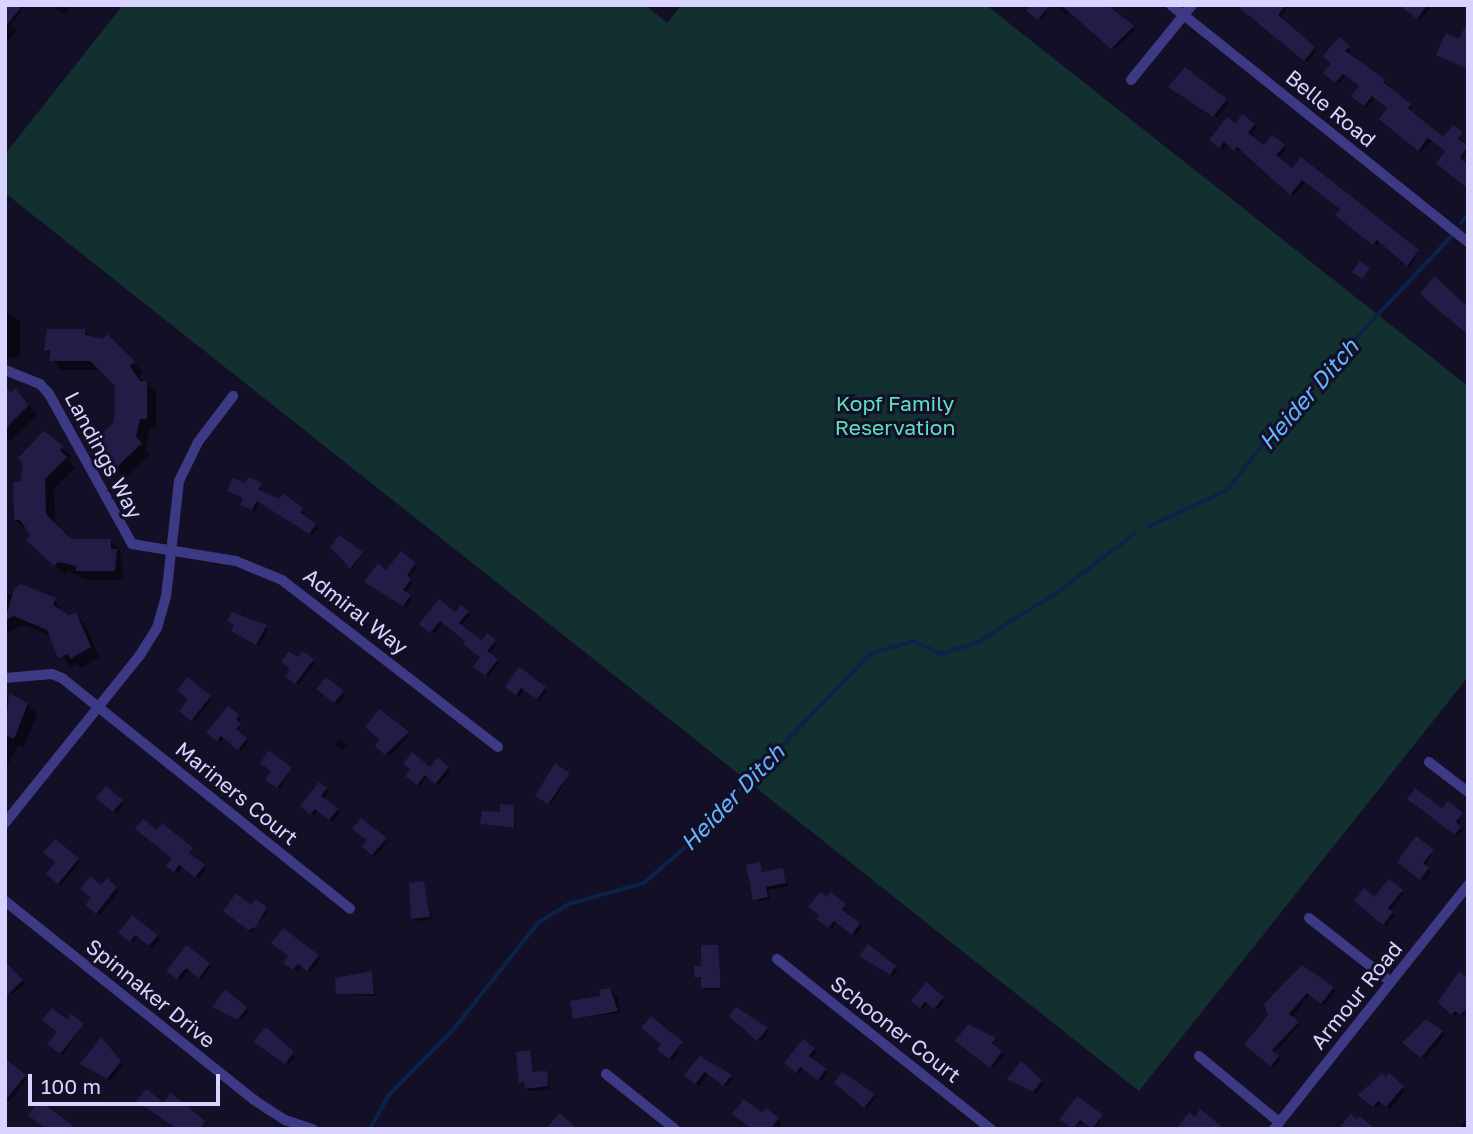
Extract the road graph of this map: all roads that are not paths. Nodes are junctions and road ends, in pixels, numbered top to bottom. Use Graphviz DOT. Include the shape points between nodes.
graph roads {
  1 [pos="1171,5"];
  2 [pos="1192,5"];
  3 [pos="1184,16"];
  4 [pos="1131,80"];
  5 [pos="1468,242"];
  6 [pos="5,370"];
  7 [pos="233,396"];
  8 [pos="169,554"];
  9 [pos="5,678"];
  10 [pos="99,707"];
  11 [pos="498,747"];
  12 [pos="1429,762"];
  13 [pos="1468,792"];
  14 [pos="5,823"];
  15 [pos="1468,886"];
  16 [pos="5,901"];
  17 [pos="350,909"];
  18 [pos="1308,918"];
  19 [pos="777,959"];
  20 [pos="1391,982"];
  21 [pos="1199,1056"];
  22 [pos="606,1074"];
  23 [pos="281,1124"];
  24 [pos="1277,1125"];
  25 [pos="313,1129"];
  26 [pos="675,1129"];
  27 [pos="991,1129"];
  1 -- 3 [label="street, Belle Road"];
  2 -- 3 [label="street"];
  3 -- 4 [label="street"];
  3 -- 5 [label="street, Belle Road"];
  6 -- 8 [label="street, Landings Way" via="31,379 49,394 132,544"];
  7 -- 8 [label="street" via="184,468 173,510"];
  8 -- 10 [label="street" via="166,597 157,628"];
  8 -- 11 [label="street, Admiral Way" via="236,561 282,580"];
  9 -- 10 [label="street" via="52,674"];
  10 -- 14 [label="street"];
  10 -- 17 [label="street, Mariners Court"];
  12 -- 13 [label="street"];
  15 -- 20 [label="street, Armour Road"];
  16 -- 23 [label="street, Spinnaker Drive"];
  18 -- 20 [label="street"];
  19 -- 27 [label="street, Schooner Court"];
  20 -- 24 [label="street, Armour Road"];
  21 -- 24 [label="street"];
  22 -- 26 [label="street"];
  23 -- 25 [label="street, Spinnaker Drive"];
}
